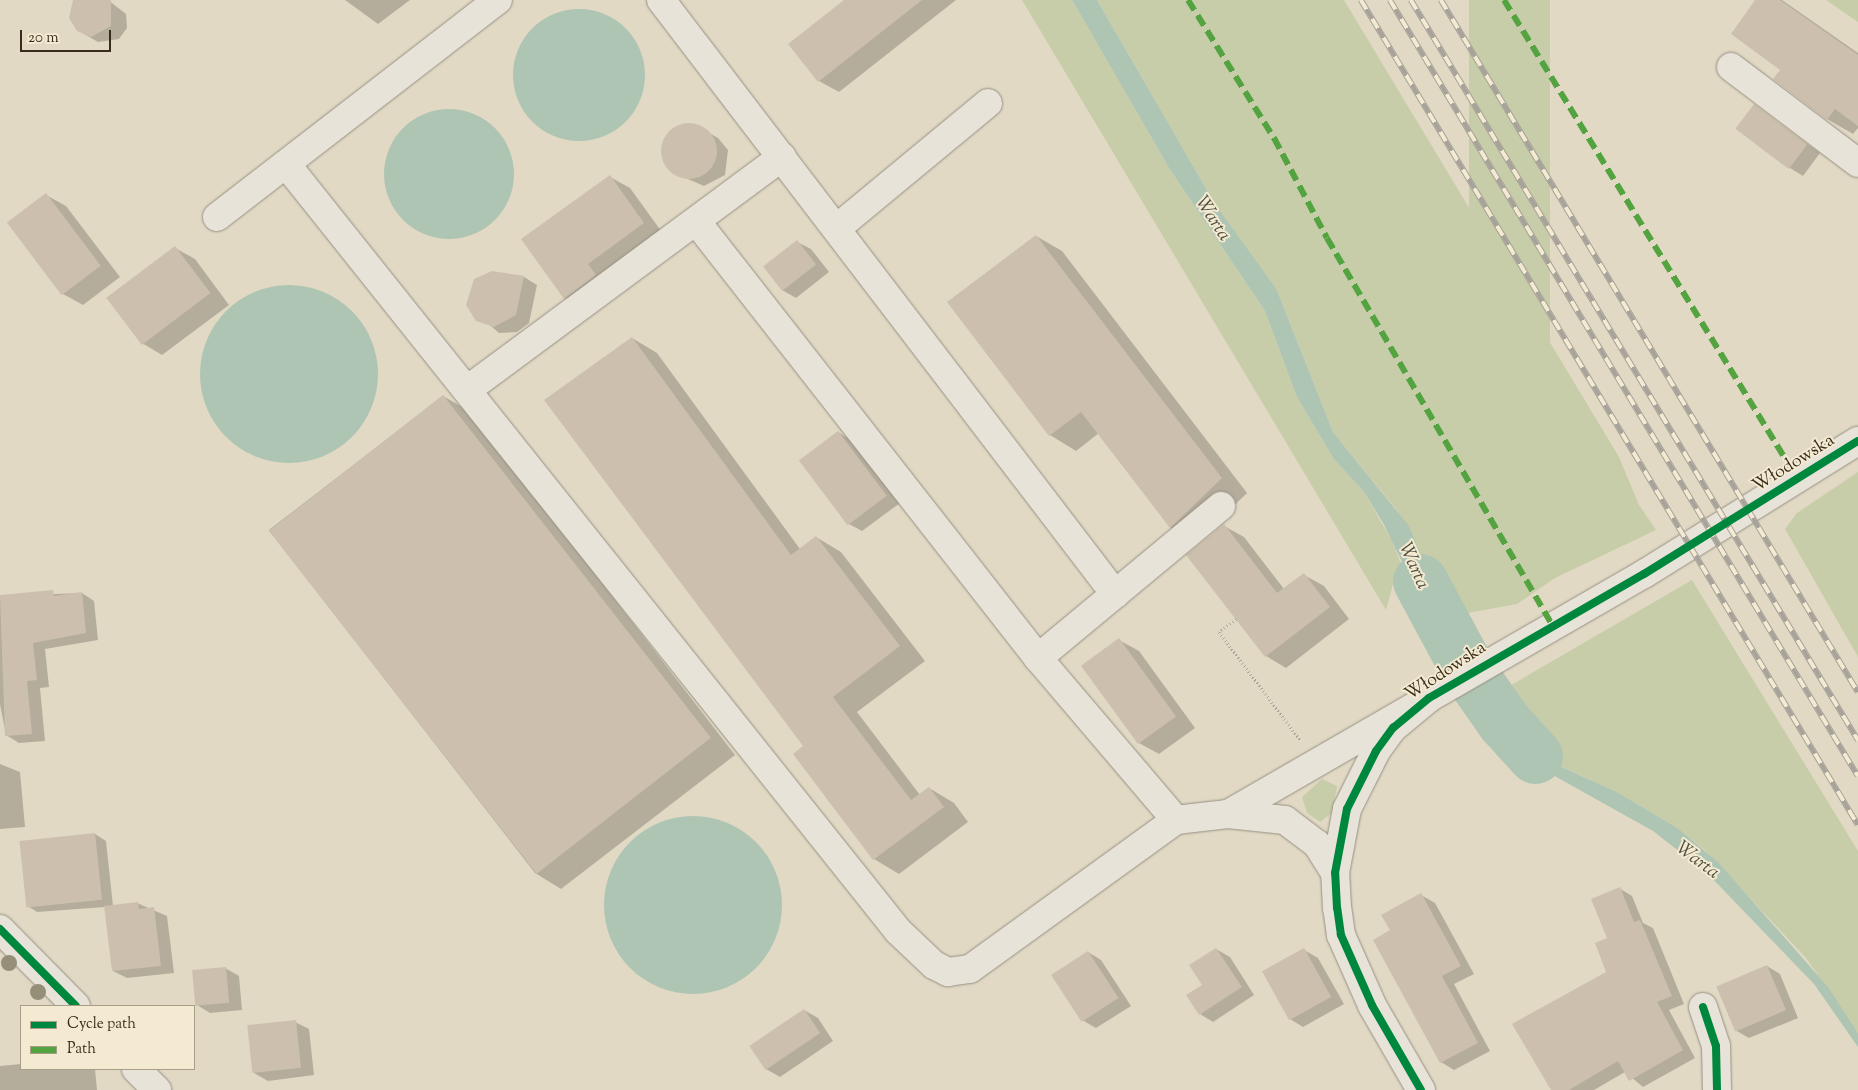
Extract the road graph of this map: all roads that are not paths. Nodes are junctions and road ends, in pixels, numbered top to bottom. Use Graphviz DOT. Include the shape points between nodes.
graph roads {
  1 [pos="498,0"];
  2 [pos="661,0"];
  3 [pos="1731,67"];
  4 [pos="988,103"];
  5 [pos="782,157"];
  6 [pos="286,164"];
  7 [pos="1858,164"];
  8 [pos="217,217"];
  9 [pos="696,221"];
  10 [pos="836,228"];
  11 [pos="467,390"];
  12 [pos="1858,441"];
  13 [pos="1222,506"];
  14 [pos="1116,594"];
  15 [pos="1038,658"];
  16 [pos="1429,698"];
  17 [pos="1228,814"];
  18 [pos="1176,820"];
  19 [pos="1335,872"];
  20 [pos="0,928"];
  21 [pos="75,1005"];
  22 [pos="1703,1008"];
  23 [pos="137,1070"];
  24 [pos="157,1090"];
  25 [pos="1421,1090"];
  26 [pos="1717,1090"];
  1 -- 6 [label="street"];
  2 -- 5 [label="street"];
  3 -- 7 [label="street"];
  4 -- 10 [label="street"];
  5 -- 9 [label="street"];
  5 -- 10 [label="street"];
  6 -- 8 [label="street"];
  6 -- 11 [label="street"];
  9 -- 11 [label="street"];
  9 -- 15 [label="street"];
  10 -- 14 [label="street"];
  11 -- 18 [label="street" via="898,931 934,965 948,972 970,969"];
  12 -- 16 [label="street, Włodowska" via="1644,574 1514,646"];
  13 -- 14 [label="street"];
  14 -- 15 [label="street"];
  15 -- 18 [label="street"];
  16 -- 17 [label="street"];
  16 -- 19 [label="street, Włodowska" via="1394,728 1363,772 1350,799"];
  17 -- 18 [label="street"];
  17 -- 19 [label="street" via="1285,820 1317,844"];
  19 -- 25 [label="street, Włodowska" via="1345,944 1372,1006"];
  20 -- 21 [label="street"];
  22 -- 26 [label="street" via="1716,1046"];
  23 -- 24 [label="street"];
}
